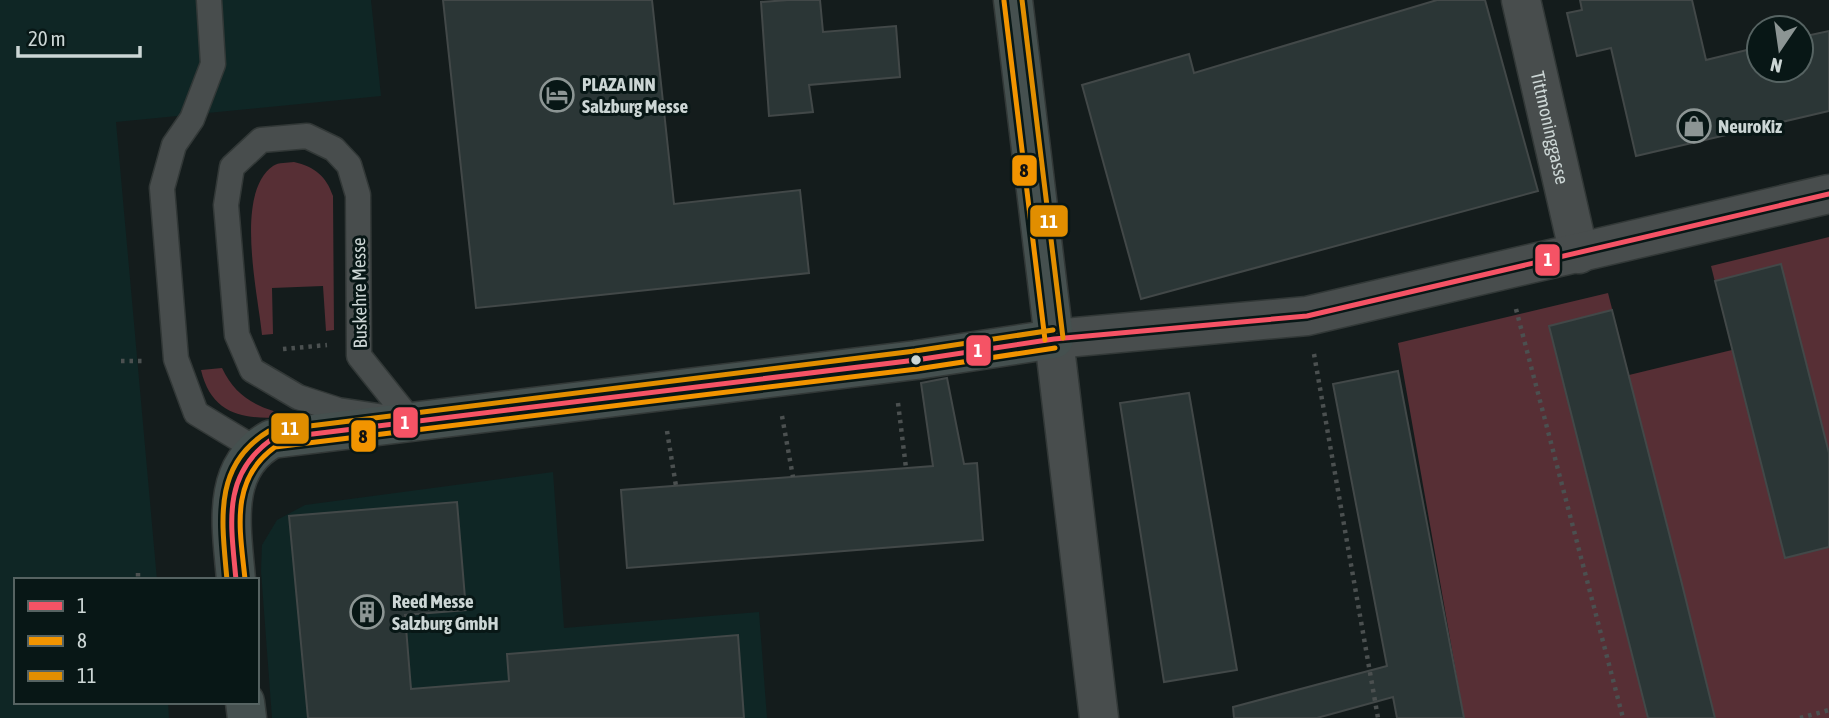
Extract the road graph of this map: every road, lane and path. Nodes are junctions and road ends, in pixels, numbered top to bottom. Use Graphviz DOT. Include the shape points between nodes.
graph roads {
  1 [pos="209,0"];
  2 [pos="1013,0"];
  3 [pos="1521,0"];
  4 [pos="1829,194"];
  5 [pos="1579,254"];
  6 [pos="1506,270"];
  7 [pos="1307,316"];
  8 [pos="1054,339"];
  9 [pos="776,377"];
  10 [pos="661,391"];
  11 [pos="898,399"];
  12 [pos="411,421"];
  13 [pos="254,448"];
  14 [pos="906,468"];
  15 [pos="793,477"];
  16 [pos="676,486"];
  17 [pos="233,494"];
  18 [pos="138,573"];
  19 [pos="138,578"];
  20 [pos="236,578"];
  21 [pos="1829,710"];
  22 [pos="1099,718"];
  23 [pos="1378,718"];
  24 [pos="1623,718"];
  25 [pos="1800,718"];
  1 -- 13 [label="lane" via="213,64 192,120 174,145 162,188 176,359 195,413"];
  2 -- 8 [label="street"];
  3 -- 5 [label="street, Tittmoninggasse"];
  4 -- 5 [label="street"];
  5 -- 6 [label="street"];
  6 -- 7 [label="street"];
  6 -- 24 [label="path"];
  7 -- 8 [label="street"];
  7 -- 23 [label="path"];
  8 -- 9 [label="street"];
  8 -- 22 [label="street"];
  9 -- 10 [label="street"];
  9 -- 15 [label="path"];
  10 -- 12 [label="street"];
  10 -- 16 [label="path"];
  11 -- 14 [label="path"];
  12 -- 12 [label="lane, Buskehre Messe" via="359,356 358,195 349,165 334,149 307,136 261,139 232,167 226,205 237,335 252,370 298,397 338,410"];
  12 -- 13 [label="street" via="272,439"];
  12 -- 17 [label="street" via="360,453 260,469"];
  13 -- 17 [label="street"];
  17 -- 20 [label="street" via="230,513"];
  18 -- 19 [label="path"];
  21 -- 25 [label="path"];
}
